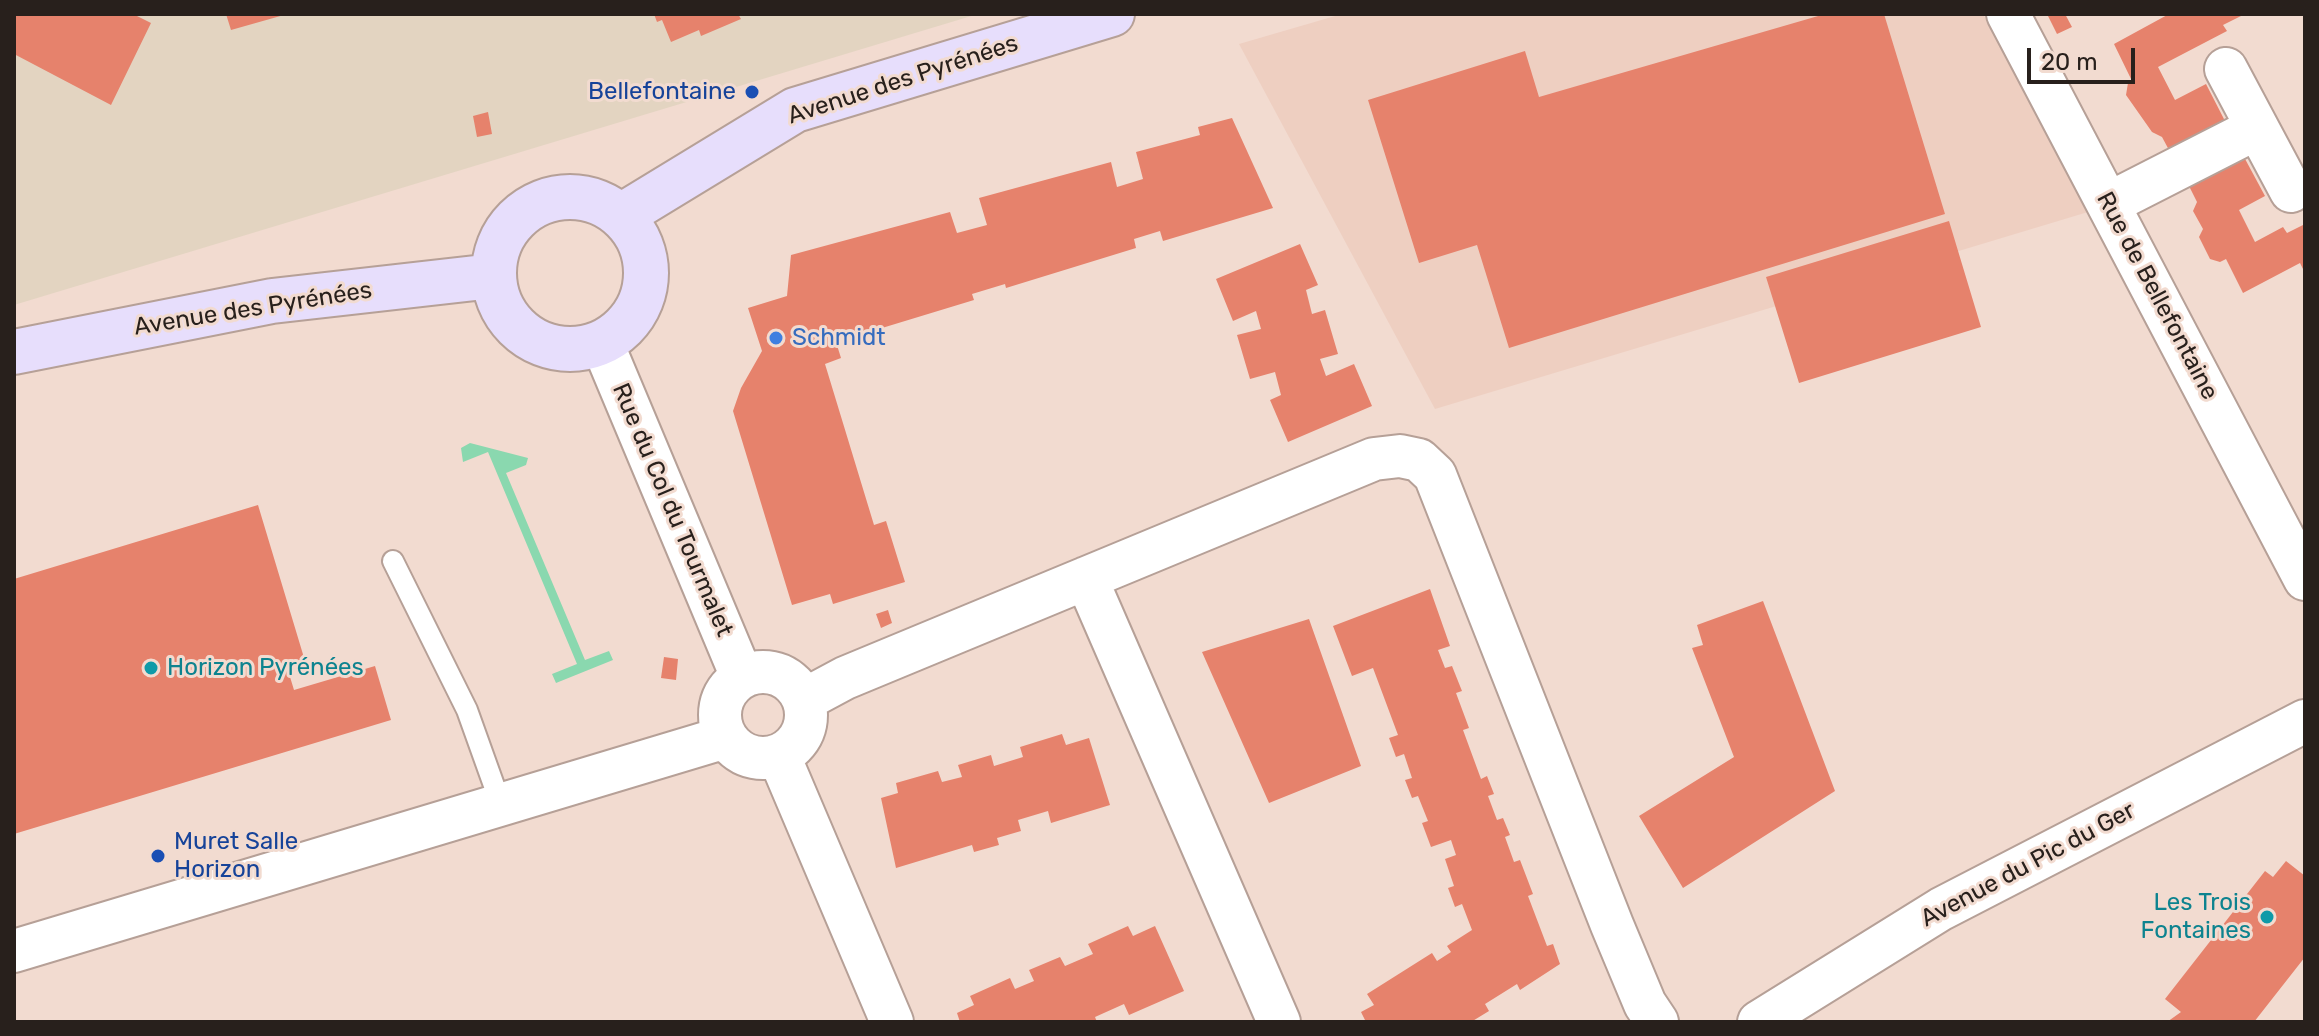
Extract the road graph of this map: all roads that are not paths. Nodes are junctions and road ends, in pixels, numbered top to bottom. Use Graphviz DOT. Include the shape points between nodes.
graph roads {
  1 [pos="1112,14"];
  2 [pos="2008,14"];
  3 [pos="2226,69"];
  4 [pos="2257,128"];
  5 [pos="2291,191"];
  6 [pos="2108,204"];
  7 [pos="621,216"];
  8 [pos="493,276"];
  9 [pos="602,343"];
  10 [pos="14,352"];
  11 [pos="393,561"];
  12 [pos="1086,578"];
  13 [pos="2305,579"];
  14 [pos="742,677"];
  15 [pos="804,700"];
  16 [pos="2305,721"];
  17 [pos="726,737"];
  18 [pos="779,756"];
  19 [pos="501,805"];
  20 [pos="14,951"];
  21 [pos="892,1022"];
  22 [pos="1279,1022"];
  23 [pos="1657,1022"];
  24 [pos="1759,1022"];
  1 -- 7 [label="main road, Avenue des Pyrénées" via="795,110"];
  2 -- 6 [label="street, Rue de Bellefontaine"];
  3 -- 4 [label="street"];
  4 -- 5 [label="street"];
  4 -- 6 [label="street"];
  6 -- 13 [label="street, Rue de Bellefontaine"];
  7 -- 8 [label="main road" via="589,199 554,198 537,204 515,219 499,241"];
  7 -- 9 [label="main road" via="644,252 645,284 635,315"];
  8 -- 9 [label="main road" via="506,317 530,338 560,350"];
  8 -- 10 [label="main road, Avenue des Pyrénées" via="272,301"];
  9 -- 14 [label="street, Rue du Col du Tourmalet"];
  11 -- 19 [label="lane" via="467,710"];
  12 -- 15 [label="street"];
  12 -- 22 [label="street"];
  12 -- 23 [label="street" via="1374,459 1419,460 1435,475 1612,925"];
  14 -- 15 [label="street" via="771,672 797,687"];
  14 -- 17 [label="street" via="722,700"];
  15 -- 18 [label="street" via="804,730 797,744"];
  16 -- 24 [label="street, Avenue du Pic du Ger" via="1941,909"];
  17 -- 18 [label="street" via="742,753"];
  17 -- 19 [label="street"];
  18 -- 21 [label="street"];
  19 -- 20 [label="street"];
}
